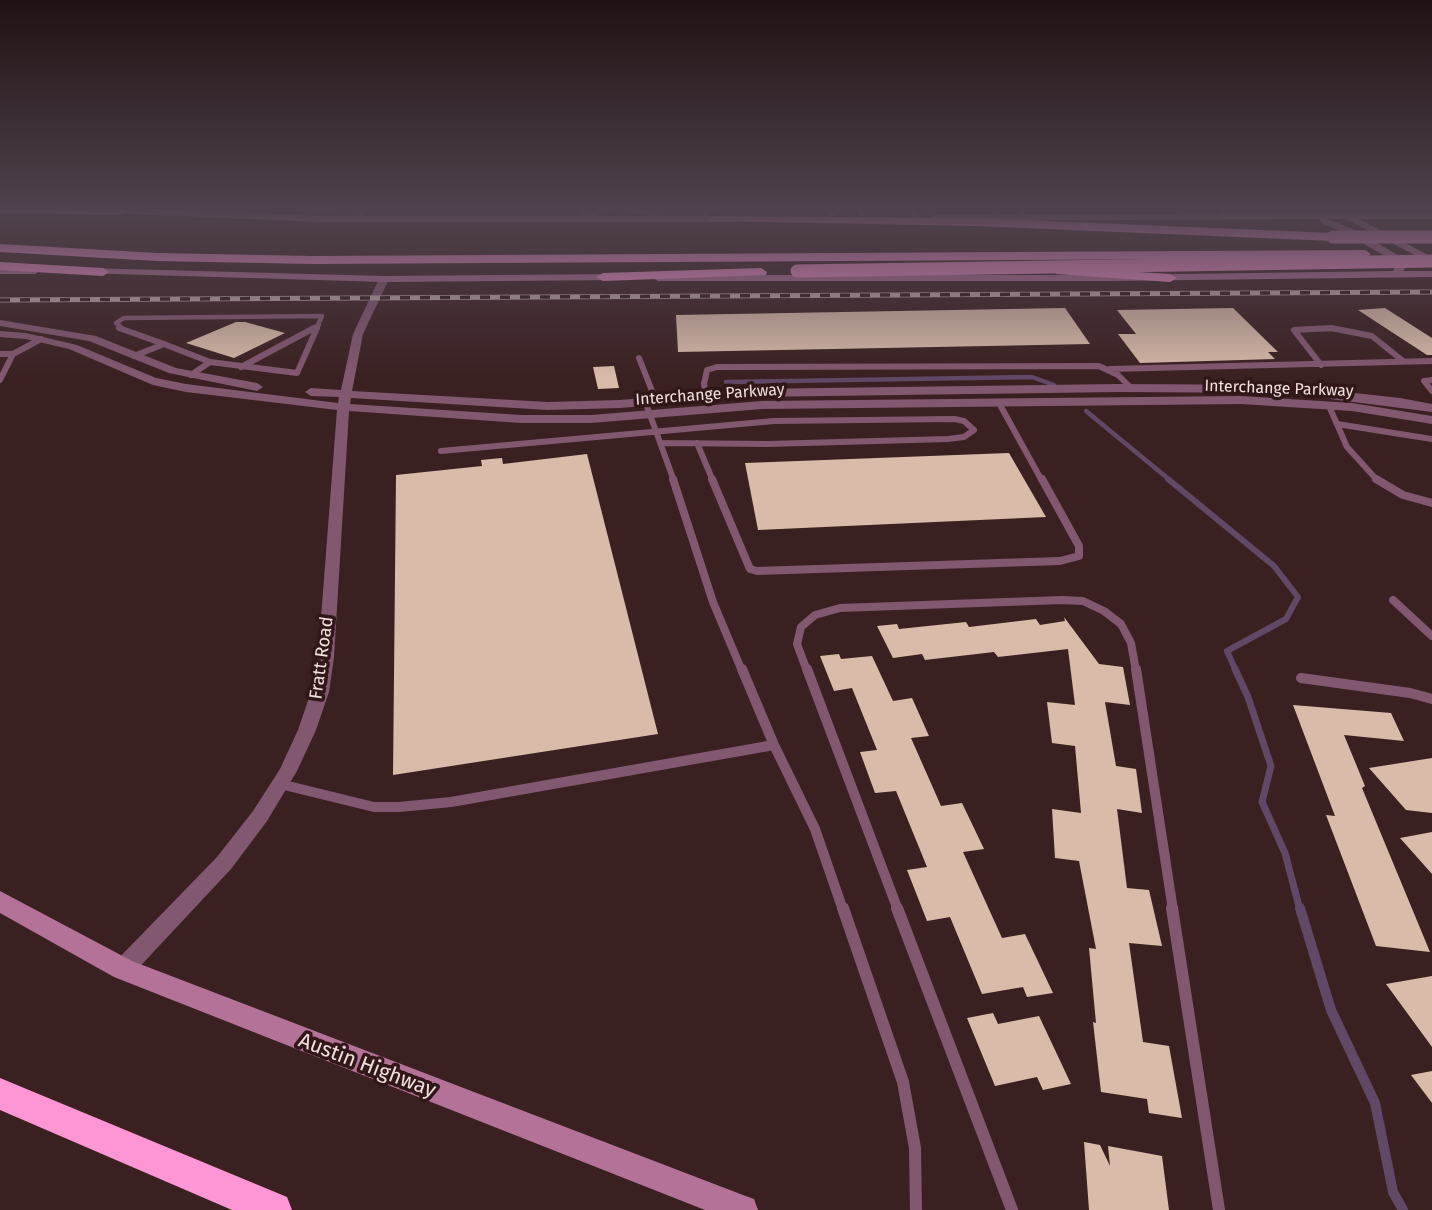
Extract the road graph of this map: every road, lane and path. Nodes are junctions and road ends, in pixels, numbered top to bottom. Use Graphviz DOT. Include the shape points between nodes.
graph roads {
  1 [pos="912,264"];
  2 [pos="1212,264"];
  3 [pos="1401,264"];
  4 [pos="0,268"];
  5 [pos="103,272"];
  6 [pos="1382,275"];
  7 [pos="1432,276"];
  8 [pos="603,277"];
  9 [pos="1170,278"];
  10 [pos="384,279"];
  11 [pos="0,323"];
  12 [pos="319,326"];
  13 [pos="0,334"];
  14 [pos="41,339"];
  15 [pos="164,344"];
  16 [pos="0,354"];
  17 [pos="13,354"];
  18 [pos="134,356"];
  19 [pos="639,358"];
  20 [pos="1403,361"];
  21 [pos="1432,361"];
  22 [pos="211,362"];
  23 [pos="1321,365"];
  24 [pos="241,367"];
  25 [pos="1109,369"];
  26 [pos="191,375"];
  27 [pos="0,380"];
  28 [pos="1432,380"];
  29 [pos="1131,388"];
  30 [pos="1432,390"];
  31 [pos="706,397"];
  32 [pos="344,401"];
  33 [pos="999,403"];
  34 [pos="650,405"];
  35 [pos="1329,405"];
  36 [pos="1432,408"];
  37 [pos="1432,421"];
  38 [pos="1337,424"];
  39 [pos="657,429"];
  40 [pos="1432,439"];
  41 [pos="661,443"];
  42 [pos="697,443"];
  43 [pos="440,451"];
  44 [pos="1432,503"];
  45 [pos="1393,600"];
  46 [pos="1432,636"];
  47 [pos="1301,678"];
  48 [pos="1432,699"];
  49 [pos="775,745"];
  50 [pos="280,784"];
  51 [pos="0,901"];
  52 [pos="123,968"];
  53 [pos="0,1094"];
  54 [pos="274,1210"];
  55 [pos="743,1210"];
  56 [pos="916,1210"];
  57 [pos="1012,1210"];
  58 [pos="1219,1210"];
  1 -- 9 [label="highway"];
  2 -- 8 [label="highway, bridge"];
  3 -- 6 [label="main road" via="1397,271"];
  4 -- 5 [label="highway"];
  5 -- 10 [label="main road"];
  6 -- 7 [label="main road"];
  6 -- 9 [label="main road"];
  8 -- 9 [label="main road"];
  8 -- 10 [label="main road"];
  10 -- 32 [label="street, Fratt Road" via="358,334"];
  11 -- 18 [label="street, Interchange Parkway" via="92,338"];
  12 -- 15 [label="lane" via="319,315 132,317 116,323"];
  12 -- 24 [label="lane"];
  12 -- 24 [label="lane" via="297,373"];
  13 -- 14 [label="street, Interchange Parkway"];
  14 -- 17 [label="lane"];
  14 -- 32 [label="street, Interchange Parkway" via="73,347 153,381 186,388"];
  15 -- 18 [label="lane"];
  15 -- 22 [label="lane"];
  16 -- 17 [label="lane"];
  17 -- 27 [label="lane"];
  18 -- 26 [label="street, Interchange Parkway"];
  19 -- 34 [label="lane"];
  20 -- 21 [label="lane"];
  20 -- 23 [label="lane"];
  20 -- 23 [label="lane" via="1372,336 1331,328 1294,330"];
  22 -- 24 [label="lane"];
  22 -- 26 [label="lane"];
  23 -- 25 [label="lane"];
  25 -- 29 [label="lane"];
  25 -- 31 [label="lane" via="1040,364 717,367 708,370"];
  26 -- 32 [label="street, Interchange Parkway"];
  28 -- 30 [label="lane" via="1424,381"];
  29 -- 31 [label="street, Interchange Parkway"];
  29 -- 36 [label="street, Interchange Parkway" via="1283,389"];
  31 -- 34 [label="street, Interchange Parkway"];
  32 -- 34 [label="street, Interchange Parkway" via="520,419 591,419"];
  32 -- 50 [label="street, Fratt Road" via="326,657 307,730"];
  33 -- 34 [label="street, Interchange Parkway"];
  33 -- 35 [label="street, Interchange Parkway" via="1241,400"];
  33 -- 42 [label="lane" via="1079,546 1079,556 1059,561 750,569"];
  34 -- 39 [label="lane"];
  35 -- 37 [label="street, Interchange Parkway"];
  35 -- 38 [label="lane"];
  38 -- 40 [label="lane"];
  38 -- 44 [label="lane" via="1347,446 1380,483"];
  39 -- 41 [label="lane"];
  39 -- 42 [label="lane" via="774,421 954,419 974,430 948,439"];
  39 -- 43 [label="lane"];
  41 -- 42 [label="lane"];
  41 -- 49 [label="lane" via="713,602"];
  45 -- 46 [label="lane"];
  47 -- 48 [label="lane"];
  49 -- 50 [label="lane" via="451,802 399,807 374,807"];
  49 -- 56 [label="lane" via="815,828 903,1082 915,1148"];
  50 -- 52 [label="street, Fratt Road" via="224,863"];
  51 -- 52 [label="main road, Austin Highway"];
  52 -- 55 [label="main road, Austin Highway"];
  53 -- 54 [label="highway"];
  57 -- 58 [label="lane" via="797,644 801,627 814,615 867,606 1062,600 1083,601 1121,624 1135,666"];
}
